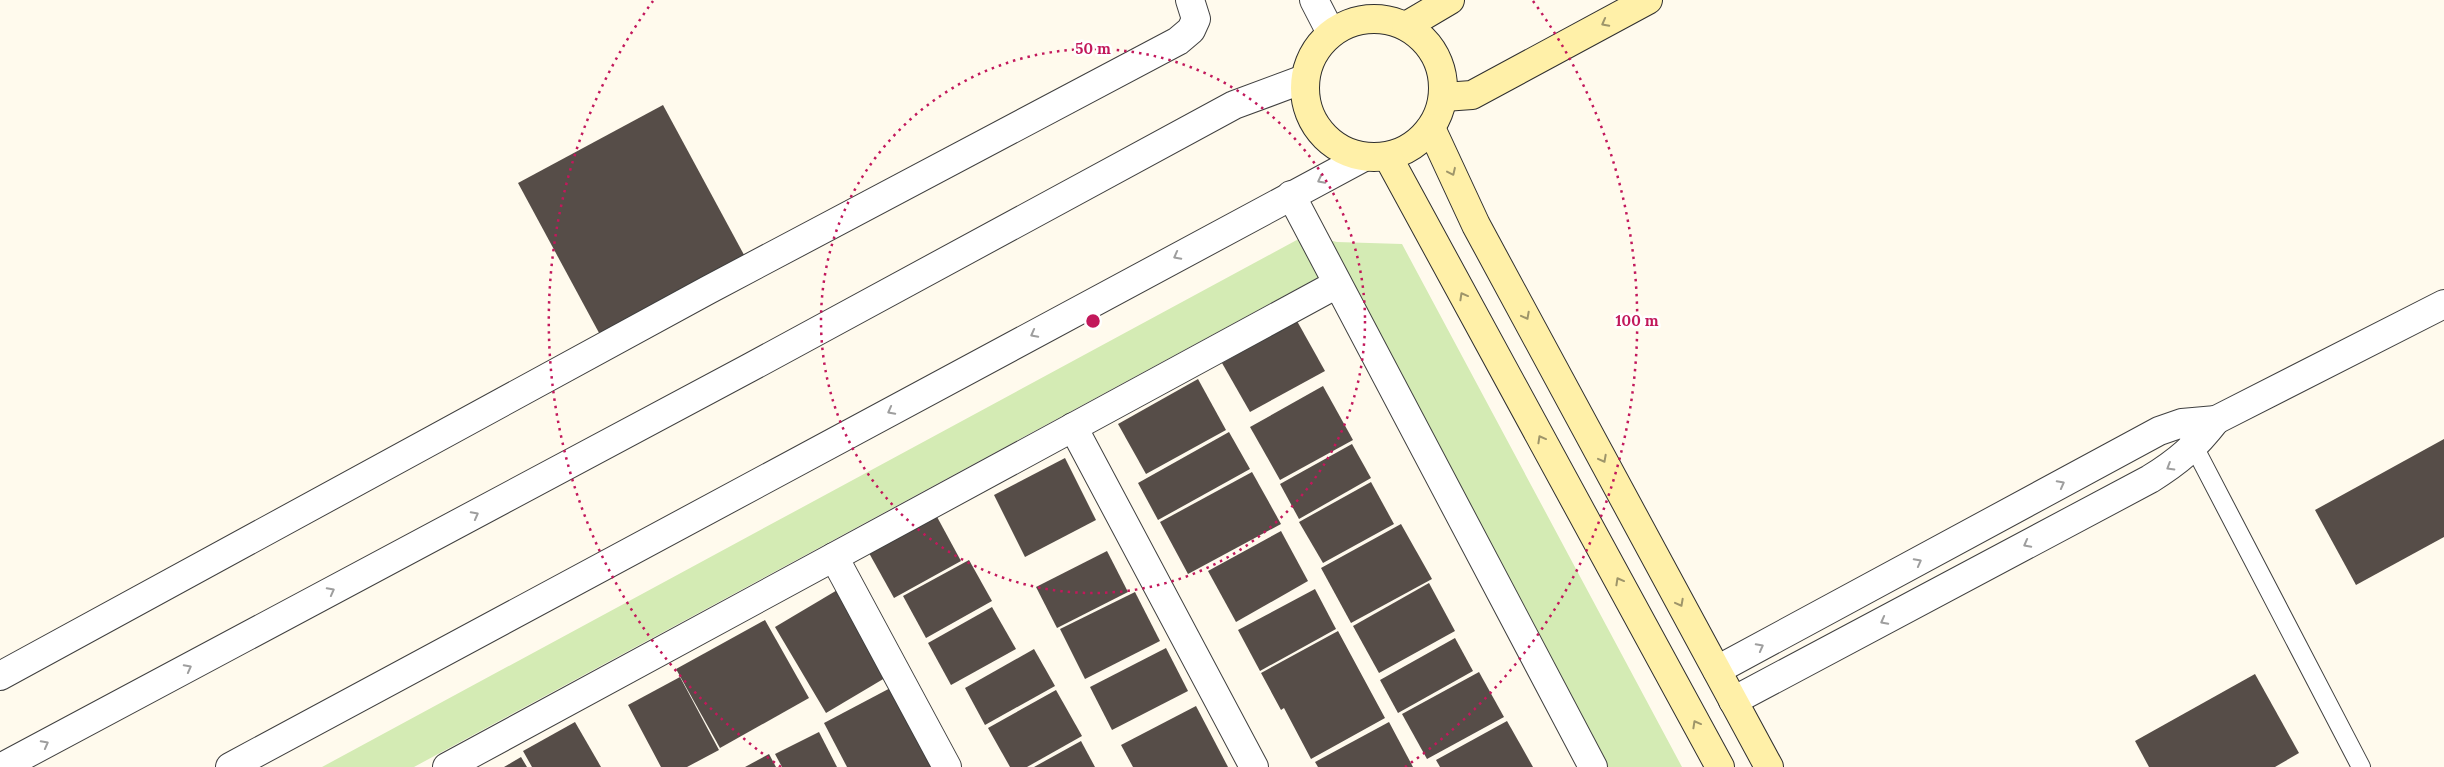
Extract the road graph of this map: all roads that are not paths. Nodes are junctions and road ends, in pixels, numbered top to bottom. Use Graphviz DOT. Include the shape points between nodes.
graph roads {
  1 [pos="1190,0"];
  2 [pos="1314,0"];
  3 [pos="1450,0"];
  4 [pos="1648,0"];
  5 [pos="1406,26"];
  6 [pos="1331,33"];
  7 [pos="1304,79"];
  8 [pos="1444,97"];
  9 [pos="1432,128"];
  10 [pos="1376,157"];
  11 [pos="1291,195"];
  12 [pos="1336,284"];
  13 [pos="2444,304"];
  14 [pos="2216,420"];
  15 [pos="2182,423"];
  16 [pos="1073,427"];
  17 [pos="2195,447"];
  18 [pos="834,557"];
  19 [pos="1717,670"];
  20 [pos="0,676"];
  21 [pos="1733,701"];
  22 [pos="2,767"];
  23 [pos="230,767"];
  24 [pos="446,767"];
  25 [pos="947,767"];
  26 [pos="1254,767"];
  27 [pos="1593,767"];
  28 [pos="1720,767"];
  29 [pos="1769,767"];
  30 [pos="2361,767"];
  1 -- 20 [label="street" via="1196,19 1191,30 1178,40 708,290"];
  2 -- 6 [label="street"];
  3 -- 5 [label="main road"];
  4 -- 8 [label="main road, one-way" via="1472,95"];
  5 -- 6 [label="main road" via="1383,18 1355,21"];
  5 -- 8 [label="main road" via="1430,46 1441,70"];
  6 -- 7 [label="main road" via="1313,53"];
  7 -- 10 [label="main road" via="1305,104 1318,131 1341,150"];
  22 -- 7 [label="street, one-way" via="741,373 1234,105"];
  8 -- 9 [label="main road"];
  9 -- 10 [label="main road" via="1416,144"];
  9 -- 19 [label="main road, one-way" via="1476,225"];
  10 -- 11 [label="street, one-way"];
  28 -- 10 [label="main road, one-way"];
  11 -- 12 [label="street"];
  11 -- 23 [label="street, one-way"];
  12 -- 16 [label="street"];
  12 -- 27 [label="street"];
  13 -- 14 [label="street"];
  14 -- 15 [label="street"];
  14 -- 17 [label="street"];
  15 -- 17 [label="lane"];
  19 -- 15 [label="street, one-way" via="2159,431"];
  16 -- 18 [label="street"];
  16 -- 26 [label="street"];
  17 -- 21 [label="street, one-way" via="2150,479"];
  17 -- 30 [label="lane"];
  18 -- 24 [label="street"];
  18 -- 25 [label="street"];
  19 -- 21 [label="main road"];
  21 -- 29 [label="main road"];
}
